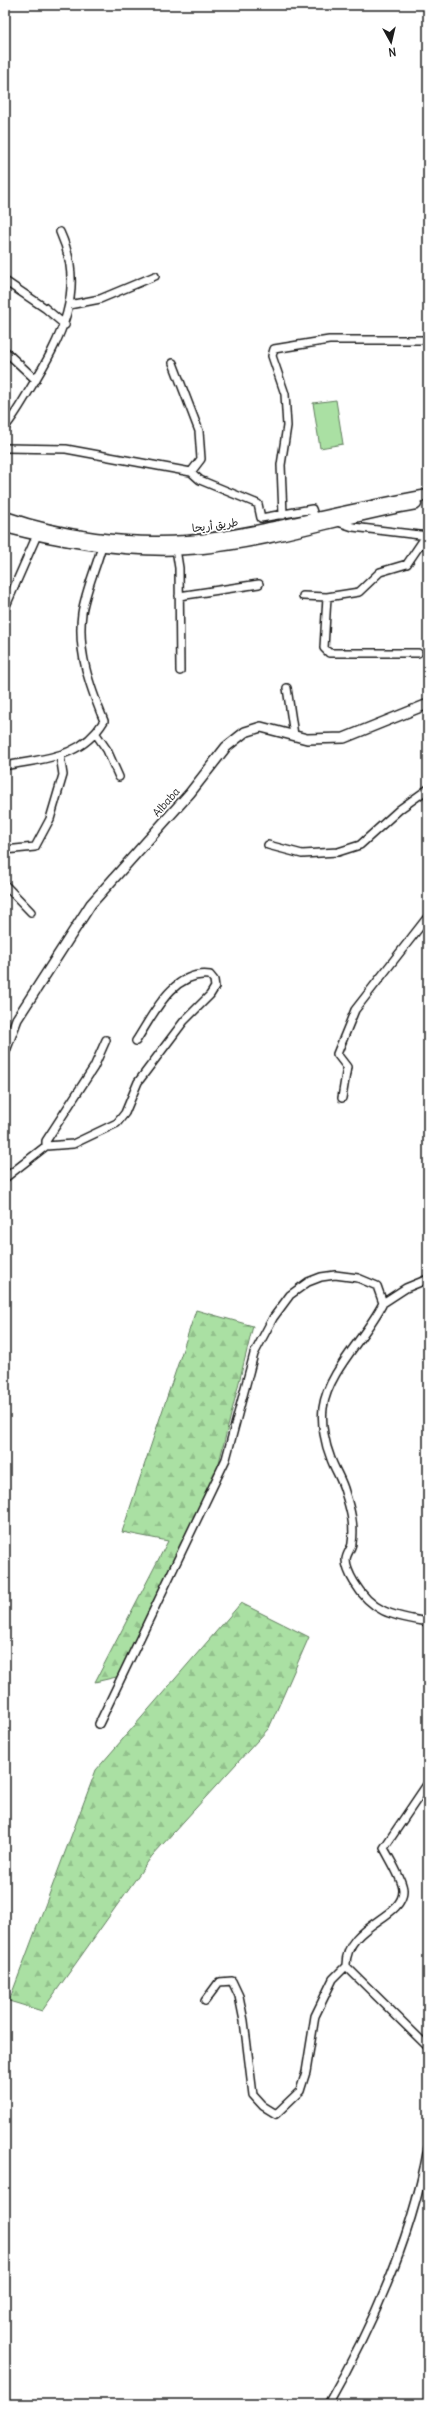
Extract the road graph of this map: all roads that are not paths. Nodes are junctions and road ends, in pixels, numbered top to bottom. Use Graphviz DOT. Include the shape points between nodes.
graph roads {
  1 [pos="60,232"];
  2 [pos="155,276"];
  3 [pos="5,281"];
  4 [pos="68,306"];
  5 [pos="65,325"];
  6 [pos="428,340"];
  7 [pos="5,351"];
  8 [pos="174,363"];
  9 [pos="36,380"];
  10 [pos="5,427"];
  11 [pos="5,448"];
  12 [pos="191,472"];
  13 [pos="428,495"];
  14 [pos="428,502"];
  15 [pos="283,514"];
  16 [pos="5,517"];
  17 [pos="315,518"];
  18 [pos="338,518"];
  19 [pos="5,527"];
  20 [pos="37,535"];
  21 [pos="427,536"];
  22 [pos="102,542"];
  23 [pos="176,549"];
  24 [pos="259,584"];
  25 [pos="179,596"];
  26 [pos="303,596"];
  27 [pos="327,597"];
  28 [pos="5,608"];
  29 [pos="418,653"];
  30 [pos="180,671"];
  31 [pos="287,688"];
  32 [pos="428,704"];
  33 [pos="96,734"];
  34 [pos="294,735"];
  35 [pos="60,755"];
  36 [pos="5,766"];
  37 [pos="119,777"];
  38 [pos="428,789"];
  39 [pos="268,845"];
  40 [pos="5,850"];
  41 [pos="5,885"];
  42 [pos="31,912"];
  43 [pos="428,920"];
  44 [pos="106,1040"];
  45 [pos="136,1041"];
  46 [pos="5,1051"];
  47 [pos="342,1098"];
  48 [pos="46,1146"];
  49 [pos="5,1178"];
  50 [pos="428,1279"];
  51 [pos="383,1303"];
  52 [pos="428,1622"];
  53 [pos="99,1724"];
  54 [pos="428,1783"];
  55 [pos="346,1966"];
  56 [pos="205,2001"];
  57 [pos="428,2047"];
  58 [pos="428,2148"];
  59 [pos="328,2404"];
  1 -- 4 [label="street" via="68,248 71,275"];
  2 -- 4 [label="street" via="100,299"];
  3 -- 5 [label="street"];
  4 -- 5 [label="street"];
  5 -- 9 [label="street"];
  6 -- 15 [label="street" via="329,340 274,349 272,356 285,394 287,426 281,465"];
  7 -- 9 [label="street"];
  8 -- 12 [label="street" via="199,431 201,459"];
  9 -- 10 [label="street" via="18,411"];
  11 -- 12 [label="street" via="66,449"];
  12 -- 15 [label="street" via="200,480 258,504 261,518"];
  13 -- 18 [label="main road, طريق أريحا"];
  14 -- 18 [label="main road, طريق أريحا"];
  15 -- 17 [label="street" via="312,509"];
  16 -- 22 [label="main road, طريق أريحا"];
  17 -- 18 [label="main road, طريق أريحا"];
  17 -- 22 [label="main road, طريق أريحا" via="188,541"];
  18 -- 21 [label="street" via="353,526"];
  18 -- 23 [label="main road, طريق أريحا" via="259,538 204,548"];
  19 -- 20 [label="main road, طريق أريحا"];
  20 -- 22 [label="main road, طريق أريحا"];
  20 -- 28 [label="street"];
  21 -- 27 [label="street" via="407,564 380,572 359,592"];
  22 -- 23 [label="main road, طريق أريحا" via="145,550"];
  22 -- 33 [label="street" via="82,613 80,645 92,693 104,721"];
  23 -- 25 [label="street"];
  24 -- 25 [label="street"];
  25 -- 30 [label="street"];
  26 -- 27 [label="street"];
  27 -- 29 [label="street" via="324,648 329,653"];
  31 -- 34 [label="street"];
  32 -- 34 [label="street, Albaba" via="344,738 307,739"];
  33 -- 35 [label="street" via="78,748"];
  33 -- 37 [label="street" via="107,750"];
  34 -- 46 [label="street, Albaba" via="261,727 245,732 226,747 190,793 91,904 17,1019"];
  35 -- 36 [label="street" via="47,760"];
  35 -- 40 [label="street" via="63,775 50,819 35,847"];
  38 -- 39 [label="street" via="400,809 360,845 338,852 302,854"];
  41 -- 42 [label="street"];
  43 -- 47 [label="street" via="426,919 355,1010 337,1054 347,1066"];
  44 -- 48 [label="street" via="94,1067 46,1141"];
  45 -- 48 [label="street" via="164,998 186,980 200,973 210,974 215,987 210,995 200,1008 184,1021 138,1082 125,1113 116,1123 73,1144"];
  48 -- 49 [label="street"];
  50 -- 51 [label="street" via="406,1288"];
  51 -- 52 [label="street" via="328,1390 323,1408 323,1425 331,1459 343,1484 352,1518 352,1543 346,1560 350,1576 362,1595 376,1608 391,1615"];
  51 -- 53 [label="street" via="377,1286 358,1278 335,1275 308,1282 290,1295 273,1318 254,1354 226,1459"];
  54 -- 55 [label="street" via="384,1848 403,1890 401,1901 392,1912 374,1922 355,1940 346,1955"];
  55 -- 56 [label="street" via="333,1979 315,2016 306,2072 300,2091 276,2114 263,2106 253,2095 244,2021 239,1996 232,1981 219,1982"];
  55 -- 57 [label="street"];
  58 -- 59 [label="street" via="424,2173 398,2256 358,2352"];
}
